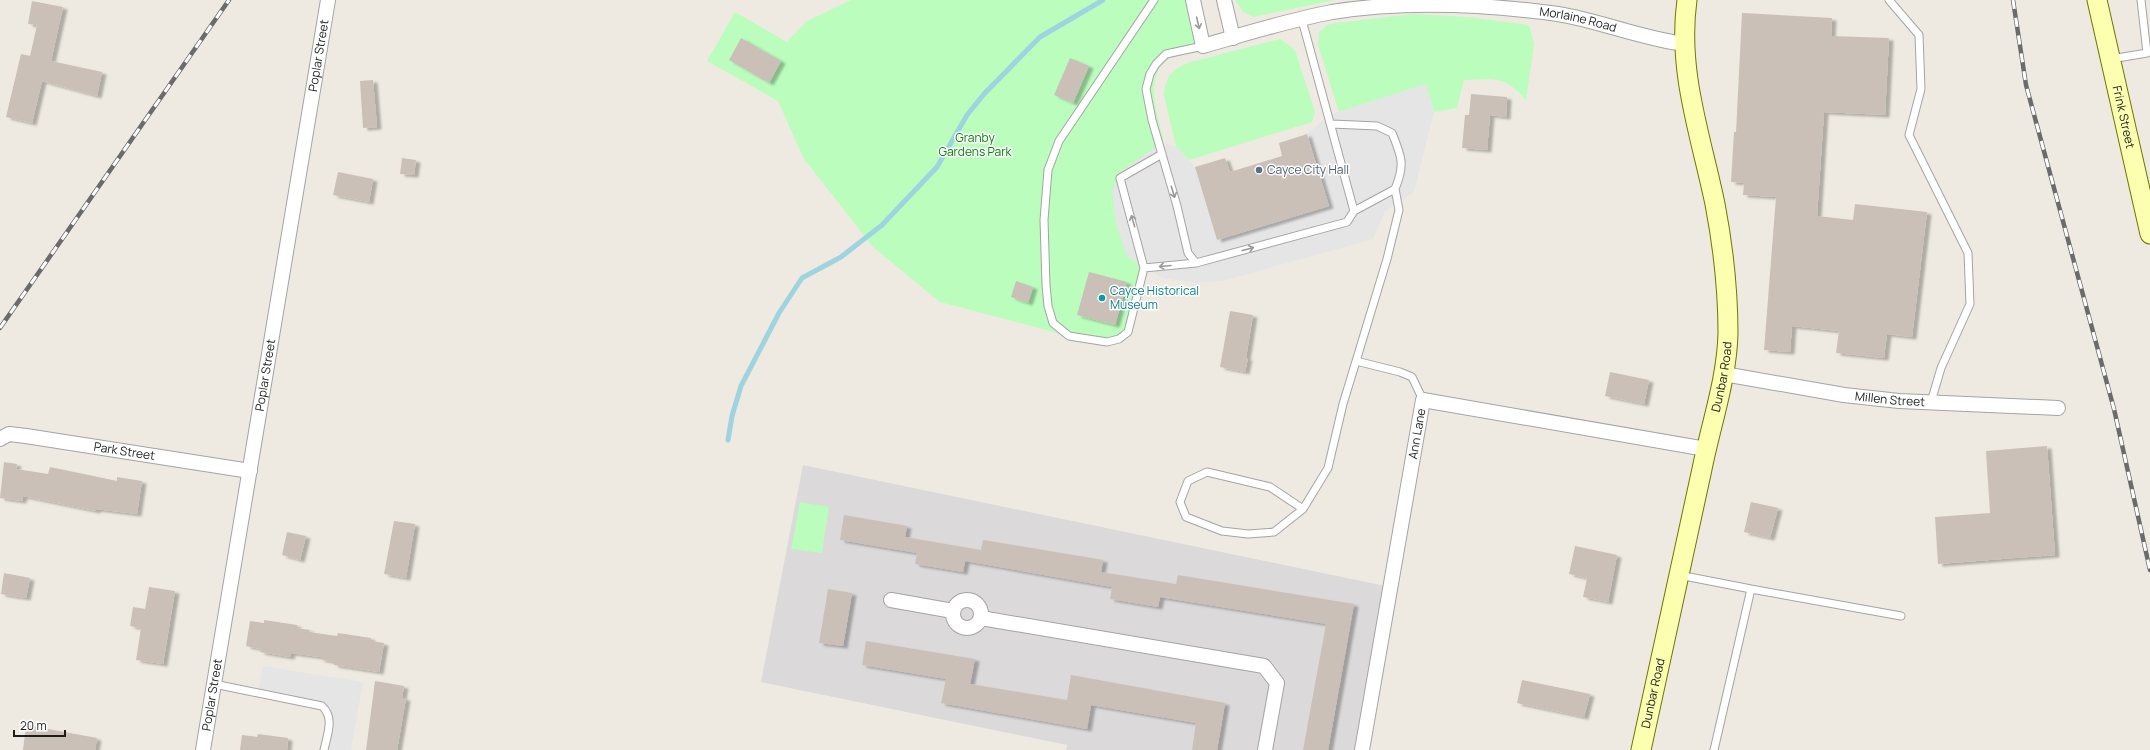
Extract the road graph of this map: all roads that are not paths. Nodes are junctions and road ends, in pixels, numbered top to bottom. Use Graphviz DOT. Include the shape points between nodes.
graph roads {
  1 [pos="328,0"];
  2 [pos="1154,0"];
  3 [pos="1193,0"];
  4 [pos="1224,0"];
  5 [pos="1687,0"];
  6 [pos="1889,0"];
  7 [pos="2097,0"];
  8 [pos="2141,0"];
  9 [pos="1302,20"];
  10 [pos="1233,38"];
  11 [pos="1685,44"];
  12 [pos="1203,46"];
  13 [pos="2110,59"];
  14 [pos="1332,124"];
  15 [pos="1162,154"];
  16 [pos="1395,189"];
  17 [pos="1354,211"];
  18 [pos="2150,234"];
  19 [pos="1196,263"];
  20 [pos="1144,268"];
  21 [pos="1356,361"];
  22 [pos="1724,374"];
  23 [pos="1423,400"];
  24 [pos="1931,402"];
  25 [pos="2058,408"];
  26 [pos="0,439"];
  27 [pos="1706,449"];
  28 [pos="250,471"];
  29 [pos="1303,509"];
  30 [pos="1679,575"];
  31 [pos="1751,589"];
  32 [pos="891,600"];
  33 [pos="953,611"];
  34 [pos="1901,616"];
  35 [pos="981,618"];
  36 [pos="214,684"];
  37 [pos="203,750"];
  38 [pos="324,750"];
  39 [pos="1265,750"];
  40 [pos="1362,750"];
  41 [pos="1641,750"];
  42 [pos="1714,750"];
  1 -- 28 [label="street, Poplar Street"];
  2 -- 20 [label="lane" via="1059,141 1048,170 1044,220 1046,285 1053,324 1069,336 1107,342 1119,340 1128,332"];
  3 -- 12 [label="street, one-way"];
  4 -- 10 [label="street"];
  5 -- 11 [label="street, Dunbar Road"];
  6 -- 24 [label="lane" via="1919,35 1921,89 1909,135 1968,253 1970,304 1941,368"];
  7 -- 13 [label="street, Frink Street"];
  8 -- 13 [label="lane" via="2147,53"];
  9 -- 10 [label="street, Morlaine Road"];
  9 -- 11 [label="street, Morlaine Road" via="1331,12 1368,7 1438,4 1472,6 1560,15 1612,25 1667,42"];
  9 -- 14 [label="lane"];
  10 -- 12 [label="street, Morlaine Road"];
  11 -- 22 [label="street, Dunbar Road" via="1692,110 1721,240 1728,333"];
  12 -- 15 [label="lane" via="1166,54 1150,74 1146,89"];
  13 -- 18 [label="street, Frink Street"];
  14 -- 16 [label="lane" via="1377,126 1392,133 1399,150 1402,172"];
  14 -- 17 [label="lane"];
  15 -- 19 [label="lane, one-way" via="1188,253"];
  20 -- 15 [label="lane, one-way" via="1120,178"];
  16 -- 17 [label="lane"];
  16 -- 21 [label="lane" via="1399,210 1387,260"];
  19 -- 17 [label="lane, one-way" via="1347,222"];
  19 -- 20 [label="lane, one-way"];
  21 -- 23 [label="lane" via="1412,377"];
  21 -- 29 [label="lane" via="1328,468"];
  22 -- 24 [label="street, Millen Street" via="1844,395"];
  22 -- 27 [label="street, Dunbar Road"];
  23 -- 27 [label="street, Ann Lane"];
  23 -- 40 [label="street, Ann Lane"];
  24 -- 25 [label="street, Millen Street"];
  26 -- 28 [label="street, Park Street" via="9,434 26,436"];
  27 -- 30 [label="street, Dunbar Road"];
  28 -- 36 [label="street, Poplar Street"];
  29 -- 29 [label="lane" via="1274,532 1248,534 1222,531 1186,517 1180,502 1188,481 1207,472 1270,487"];
  30 -- 31 [label="lane"];
  30 -- 41 [label="street, Dunbar Road"];
  31 -- 34 [label="lane"];
  31 -- 42 [label="lane"];
  32 -- 33 [label="street"];
  33 -- 35 [label="street" via="957,624 966,628 975,626"];
  33 -- 35 [label="street" via="962,600 971,600 980,608"];
  35 -- 39 [label="street" via="1264,666 1277,683"];
  36 -- 37 [label="street, Poplar Street"];
  36 -- 38 [label="lane" via="322,706 328,711 330,720"];
}
